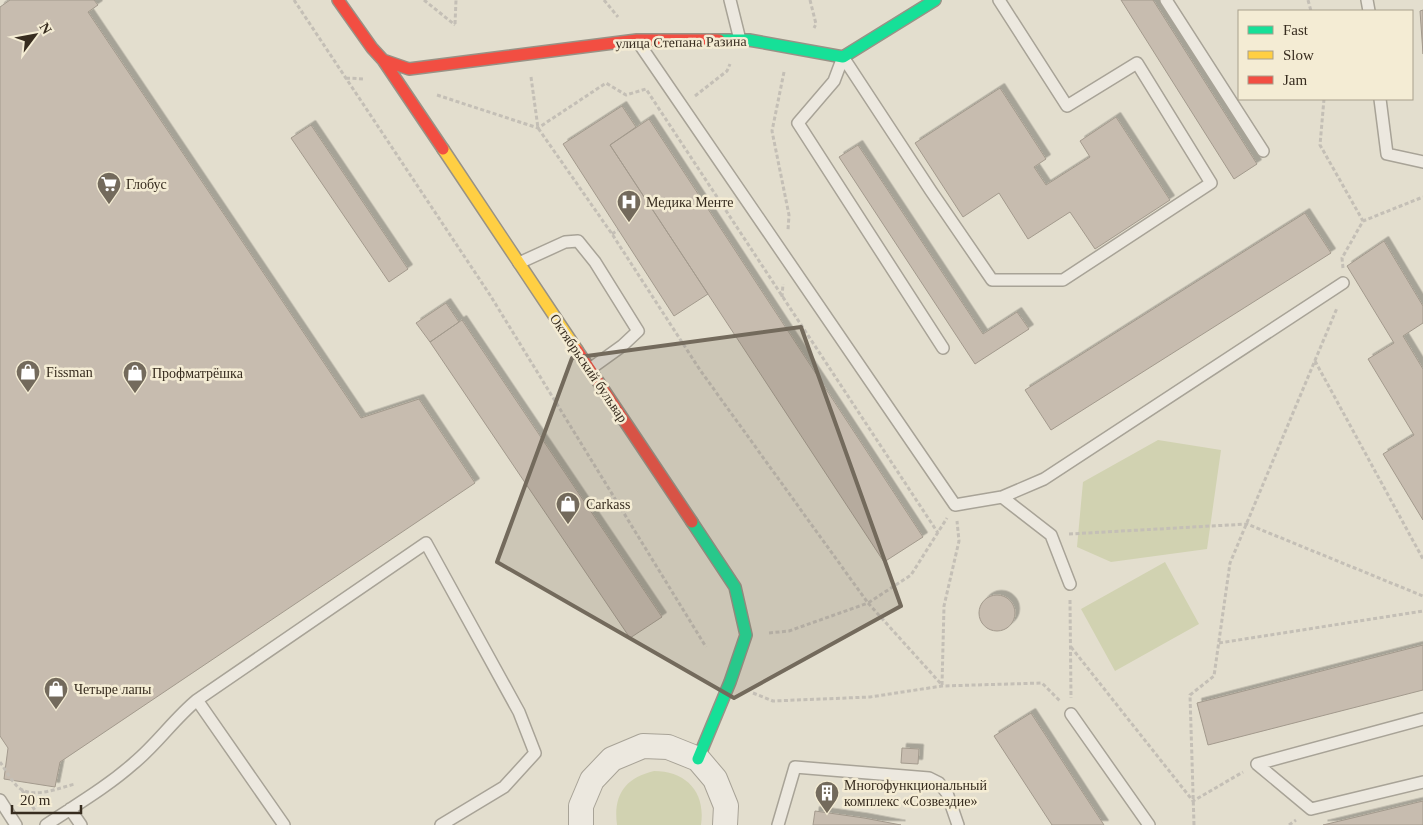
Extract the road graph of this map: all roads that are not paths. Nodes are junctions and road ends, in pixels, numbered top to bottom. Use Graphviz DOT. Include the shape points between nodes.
graph roads {
  1 [pos="338,0"];
  2 [pos="730,0"];
  3 [pos="935,0"];
  4 [pos="999,0"];
  5 [pos="1166,0"];
  6 [pos="637,40"];
  7 [pos="740,40"];
  8 [pos="843,56"];
  9 [pos="383,60"];
  10 [pos="1380,100"];
  11 [pos="1263,151"];
  12 [pos="1423,162"];
  13 [pos="519,263"];
  14 [pos="1343,283"];
  15 [pos="943,348"];
  16 [pos="590,369"];
  17 [pos="1002,496"];
  18 [pos="1070,584"];
  19 [pos="197,700"];
  20 [pos="1071,714"];
  21 [pos="1423,719"];
  22 [pos="698,758"];
  23 [pos="1423,782"];
  24 [pos="0,800"];
  25 [pos="70,809"];
  26 [pos="43,822"];
  27 [pos="16,825"];
  28 [pos="81,825"];
  29 [pos="284,825"];
  30 [pos="441,825"];
  31 [pos="581,825"];
  32 [pos="725,825"];
  33 [pos="778,825"];
  34 [pos="958,825"];
  35 [pos="1149,825"];
  1 -- 9 [label="street, Октябрьский бульвар"];
  2 -- 7 [label="lane"];
  3 -- 8 [label="street"];
  4 -- 8 [label="lane" via="1067,106 1137,62 1211,183 1063,280 992,280"];
  5 -- 11 [label="lane"];
  6 -- 7 [label="street, улица Степана Разина"];
  6 -- 9 [label="street, улица Степана Разина" via="409,69"];
  6 -- 17 [label="lane" via="956,505"];
  7 -- 8 [label="street, улица Степана Разина"];
  8 -- 15 [label="lane" via="834,81 798,123"];
  9 -- 13 [label="street, Октябрьский бульвар"];
  10 -- 12 [label="lane" via="1387,154"];
  13 -- 16 [label="street, Октябрьский бульвар"];
  13 -- 16 [label="lane" via="565,242 578,241 595,262 638,331"];
  14 -- 17 [label="lane" via="1044,479"];
  16 -- 22 [label="street, Октябрьский бульвар" via="736,587 746,635"];
  17 -- 18 [label="lane" via="1051,535"];
  19 -- 25 [label="lane" via="135,762"];
  19 -- 29 [label="lane"];
  19 -- 30 [label="lane" via="426,543 519,712 535,753 504,786"];
  20 -- 35 [label="lane"];
  21 -- 23 [label="lane" via="1257,764 1311,809"];
  22 -- 31 [label="street" via="668,747 643,746 612,759 592,780 581,806"];
  22 -- 32 [label="street" via="715,779 726,806"];
  24 -- 27 [label="lane"];
  25 -- 26 [label="lane"];
  25 -- 28 [label="lane"];
  33 -- 34 [label="lane" via="795,767 929,778 939,783 946,793"];
}
